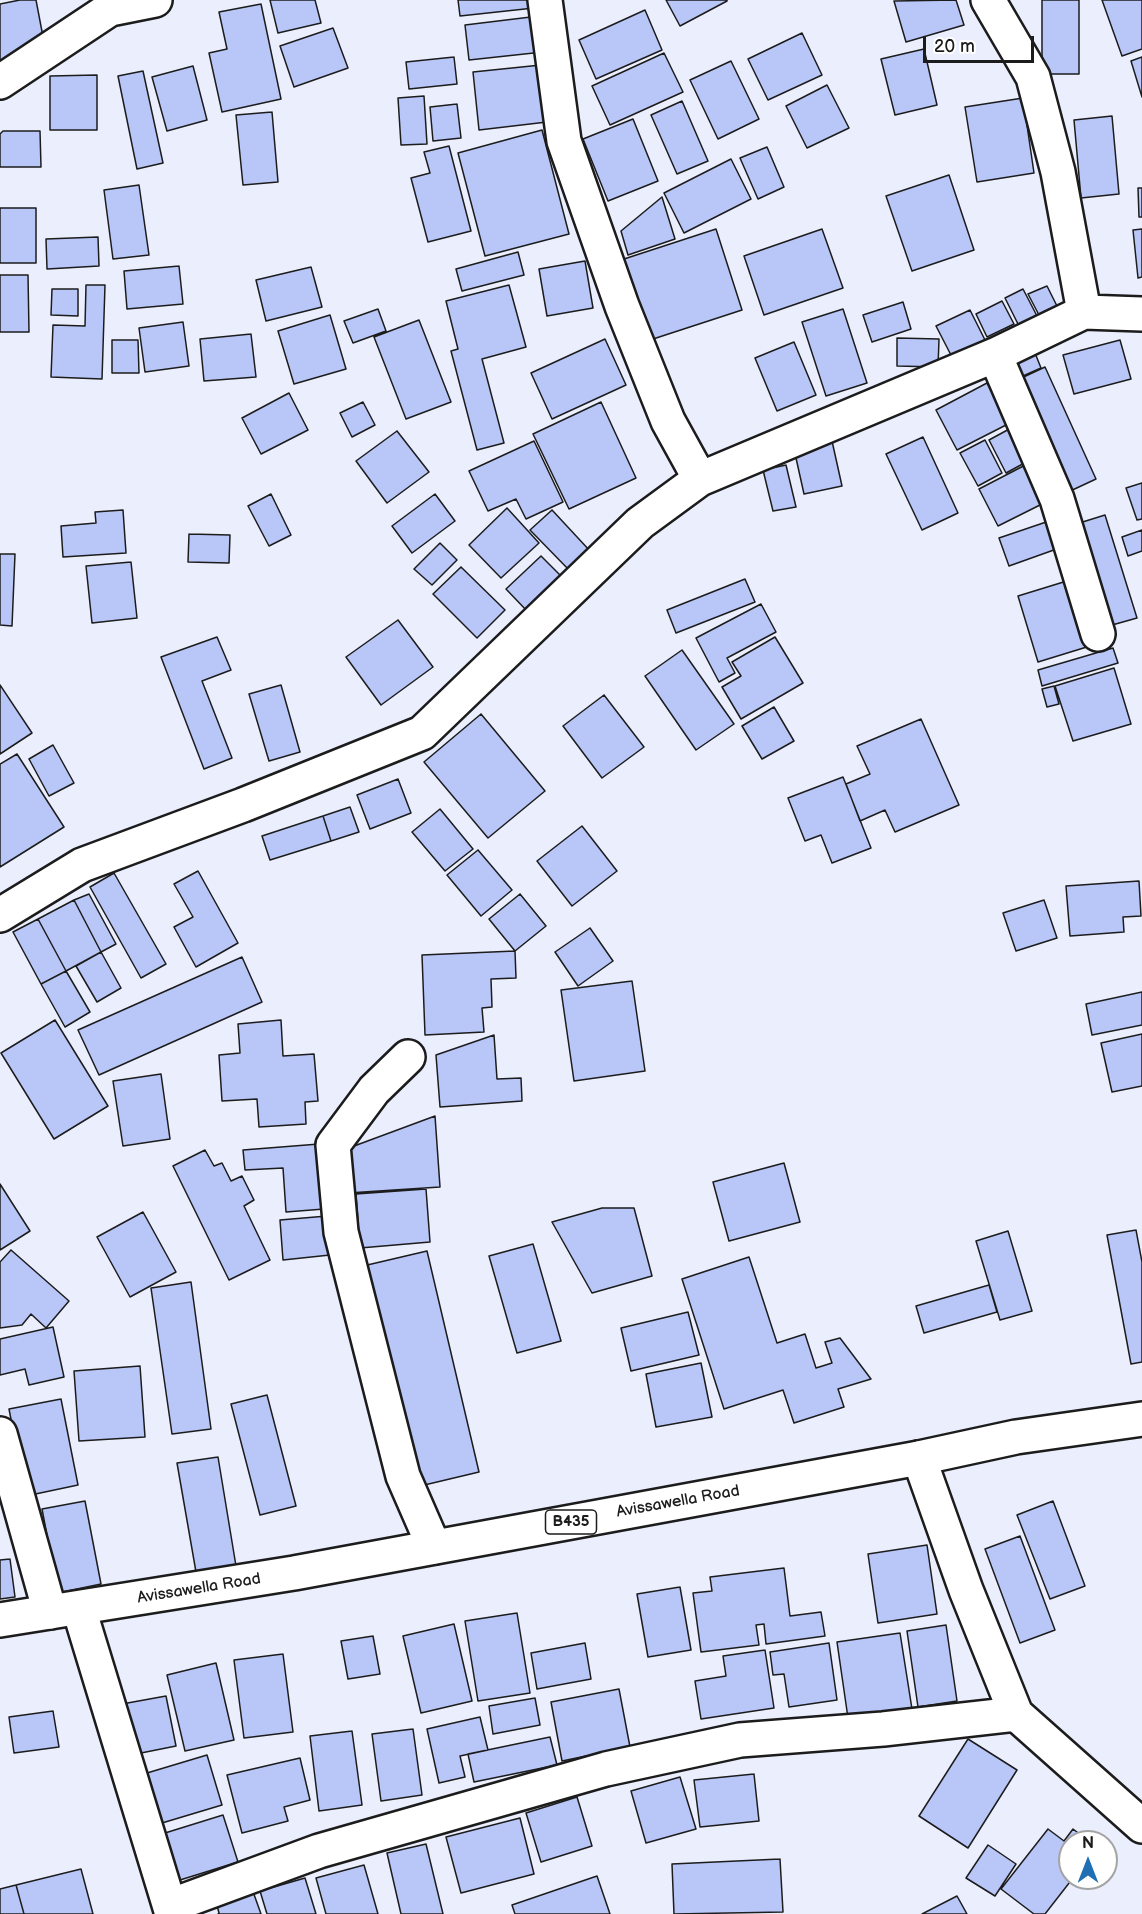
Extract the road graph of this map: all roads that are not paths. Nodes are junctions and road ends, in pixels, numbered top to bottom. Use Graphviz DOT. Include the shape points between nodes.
graph roads {
  1 [pos="155,0"];
  2 [pos="545,0"];
  3 [pos="988,0"];
  4 [pos="0,82"];
  5 [pos="1084,312"];
  6 [pos="1142,314"];
  7 [pos="995,355"];
  8 [pos="700,479"];
  9 [pos="1098,634"];
  10 [pos="0,915"];
  11 [pos="408,1057"];
  12 [pos="1142,1419"];
  13 [pos="0,1434"];
  14 [pos="919,1458"];
  15 [pos="434,1547"];
  16 [pos="65,1610"];
  17 [pos="0,1620"];
  18 [pos="1016,1714"];
  19 [pos="1142,1826"];
  20 [pos="171,1910"];
  1 -- 4 [label="street" via="110,9"];
  2 -- 8 [label="street" via="564,141 651,379 668,421"];
  3 -- 5 [label="street" via="1033,77 1058,172"];
  5 -- 6 [label="street"];
  5 -- 7 [label="street"];
  7 -- 8 [label="street"];
  7 -- 9 [label="street" via="1057,499"];
  8 -- 10 [label="street" via="640,523 422,734 82,865"];
  11 -- 15 [label="street" via="374,1090 333,1145 341,1232 403,1476"];
  12 -- 14 [label="street, Avissawella Road / B435" via="1016,1437"];
  13 -- 16 [label="street"];
  14 -- 15 [label="street, Avissawella Road / B435"];
  14 -- 18 [label="street"];
  15 -- 16 [label="street, Avissawella Road / B435"];
  16 -- 17 [label="street, Avissawella Road / B435"];
  16 -- 20 [label="street"];
  18 -- 19 [label="street"];
  18 -- 20 [label="street" via="740,1740 606,1769 319,1851"];
}
